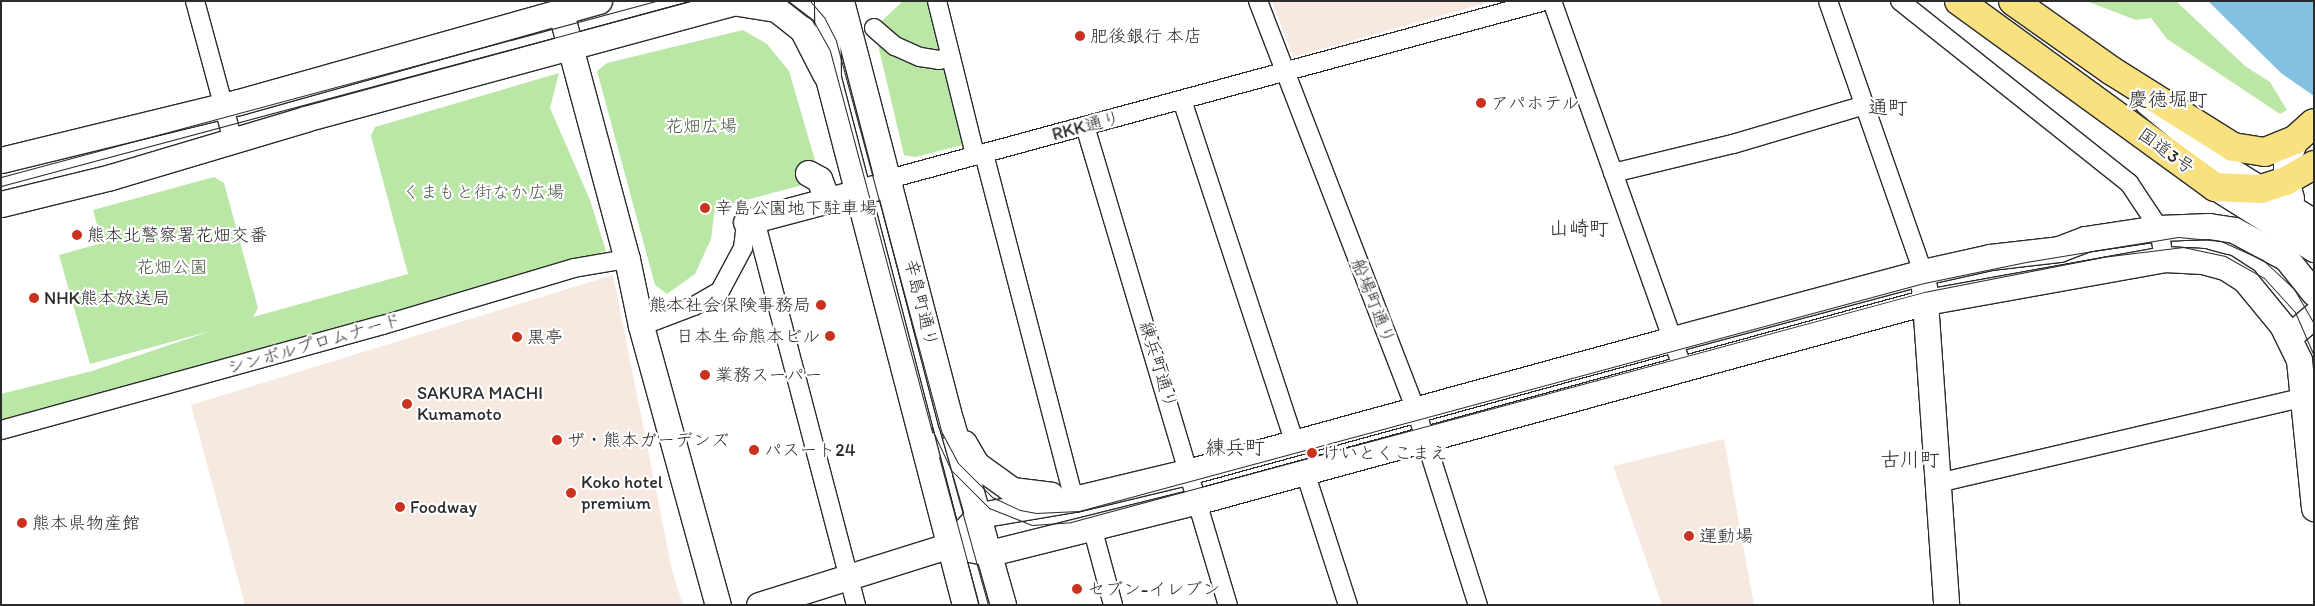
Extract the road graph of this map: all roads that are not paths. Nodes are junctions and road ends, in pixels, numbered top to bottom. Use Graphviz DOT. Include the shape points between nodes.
graph roads {
  1 [pos="196,1"];
  2 [pos="599,1"];
  3 [pos="827,1"];
  4 [pos="841,1"];
  5 [pos="938,1"];
  6 [pos="1258,1"];
  7 [pos="1546,1"];
  8 [pos="1552,1"];
  9 [pos="1828,1"];
  10 [pos="1959,1"];
  11 [pos="2013,1"];
  12 [pos="739,2"];
  13 [pos="1905,6"];
  14 [pos="561,13"];
  15 [pos="874,28"];
  16 [pos="570,47"];
  17 [pos="951,57"];
  18 [pos="2112,70"];
  19 [pos="1284,74"];
  20 [pos="828,78"];
  21 [pos="1182,100"];
  22 [pos="224,104"];
  23 [pos="1864,105"];
  24 [pos="1085,126"];
  25 [pos="233,140"];
  26 [pos="2296,140"];
  27 [pos="979,151"];
  28 [pos="1,160"];
  29 [pos="2314,165"];
  30 [pos="808,173"];
  31 [pos="1614,173"];
  32 [pos="889,179"];
  33 [pos="2274,185"];
  34 [pos="2216,187"];
  35 [pos="858,194"];
  36 [pos="828,201"];
  37 [pos="1,204"];
  38 [pos="2306,217"];
  39 [pos="751,221"];
  40 [pos="2159,228"];
  41 [pos="2314,238"];
  42 [pos="2314,249"];
  43 [pos="627,259"];
  44 [pos="2164,259"];
  45 [pos="1923,272"];
  46 [pos="2314,293"];
  47 [pos="1926,302"];
  48 [pos="2314,315"];
  49 [pos="641,326"];
  50 [pos="2289,337"];
  51 [pos="1673,339"];
  52 [pos="1684,368"];
  53 [pos="2309,397"];
  54 [pos="1416,410"];
  55 [pos="951,422"];
  56 [pos="1,430"];
  57 [pos="1424,441"];
  58 [pos="1295,443"];
  59 [pos="1190,471"];
  60 [pos="1306,472"];
  61 [pos="1938,483"];
  62 [pos="1074,499"];
  63 [pos="1199,501"];
  64 [pos="2314,508"];
  65 [pos="979,515"];
  66 [pos="1092,527"];
  67 [pos="951,545"];
  68 [pos="990,553"];
  69 [pos="849,577"];
  70 [pos="718,605"];
  71 [pos="759,605"];
  72 [pos="856,605"];
  73 [pos="965,605"];
  74 [pos="1003,605"];
  75 [pos="1113,605"];
  76 [pos="1228,605"];
  77 [pos="1348,605"];
  78 [pos="1478,605"];
  79 [pos="1946,605"];
  1 -- 22 [label="street"];
  2 -- 14 [label="street"];
  3 -- 20 [label="street, 辛島町通り"];
  4 -- 32 [label="street, 辛島町通り"];
  5 -- 17 [label="street"];
  6 -- 19 [label="street, 船場町通り"];
  7 -- 19 [label="street, RKK通り"];
  8 -- 31 [label="street"];
  9 -- 23 [label="street"];
  10 -- 34 [label="highway, 国道3号"];
  11 -- 18 [label="highway, 国道3号"];
  12 -- 16 [label="street"];
  12 -- 20 [label="street" via="776,9 802,30"];
  13 -- 40 [label="street" via="2129,183"];
  14 -- 16 [label="street"];
  14 -- 22 [label="street"];
  15 -- 17 [label="street" via="895,46 920,57 939,60"];
  16 -- 25 [label="street"];
  16 -- 43 [label="street"];
  17 -- 27 [label="street"];
  18 -- 26 [label="highway, 国道3号" via="2232,147 2264,152"];
  18 -- 33 [label="street" via="2191,142"];
  19 -- 21 [label="street, RKK通り"];
  19 -- 54 [label="street, 船場町通り"];
  20 -- 35 [label="street, 辛島町通り"];
  21 -- 24 [label="street, RKK通り"];
  21 -- 58 [label="street"];
  22 -- 25 [label="street"];
  22 -- 28 [label="street"];
  23 -- 31 [label="street" via="1732,144"];
  23 -- 45 [label="street"];
  24 -- 27 [label="street, RKK通り"];
  24 -- 59 [label="street, 練兵町通り"];
  25 -- 37 [label="street" via="112,177"];
  26 -- 33 [label="street"];
  27 -- 32 [label="street, RKK通り"];
  27 -- 62 [label="street"];
  29 -- 33 [label="highway"];
  30 -- 36 [label="street" via="819,179"];
  31 -- 51 [label="street"];
  32 -- 35 [label="street"];
  32 -- 55 [label="street, 辛島町通り"];
  33 -- 34 [label="highway"];
  33 -- 38 [label="street"];
  34 -- 42 [label="street"];
  35 -- 36 [label="street"];
  35 -- 67 [label="street, 辛島町通り"];
  36 -- 39 [label="street"];
  38 -- 41 [label="street"];
  39 -- 49 [label="street" via="743,248 720,291 694,306"];
  39 -- 69 [label="street"];
  40 -- 44 [label="street"];
  40 -- 45 [label="street"];
  40 -- 46 [label="street" via="2209,226 2234,230 2286,258"];
  43 -- 49 [label="street"];
  43 -- 56 [label="street, シンボルプロムナード" via="574,268 383,326"];
  44 -- 47 [label="street"];
  44 -- 50 [label="street" via="2202,261 2225,267 2245,280 2265,301"];
  45 -- 47 [label="street"];
  45 -- 51 [label="street"];
  47 -- 52 [label="street"];
  47 -- 61 [label="street"];
  48 -- 50 [label="street"];
  49 -- 70 [label="street"];
  50 -- 53 [label="street"];
  51 -- 52 [label="street"];
  51 -- 54 [label="street"];
  52 -- 57 [label="street"];
  53 -- 61 [label="street"];
  53 -- 64 [label="street"];
  54 -- 57 [label="street, 船場町通り"];
  54 -- 58 [label="street"];
  55 -- 62 [label="street" via="976,464 1012,490"];
  55 -- 65 [label="street, 辛島町通り"];
  57 -- 60 [label="street"];
  57 -- 78 [label="street, 船場町通り"];
  58 -- 59 [label="street"];
  59 -- 62 [label="street"];
  59 -- 63 [label="street, 練兵町通り"];
  60 -- 63 [label="street"];
  60 -- 77 [label="street"];
  61 -- 79 [label="street"];
  62 -- 65 [label="street"];
  63 -- 66 [label="street"];
  63 -- 76 [label="street, 練兵町通り"];
  65 -- 67 [label="street"];
  65 -- 68 [label="street, 辛島町通り"];
  66 -- 68 [label="street"];
  66 -- 75 [label="street"];
  67 -- 68 [label="street"];
  67 -- 69 [label="street"];
  67 -- 73 [label="street, 辛島町通り"];
  68 -- 74 [label="street, 辛島町通り"];
  69 -- 71 [label="street"];
  69 -- 72 [label="street"];
}
